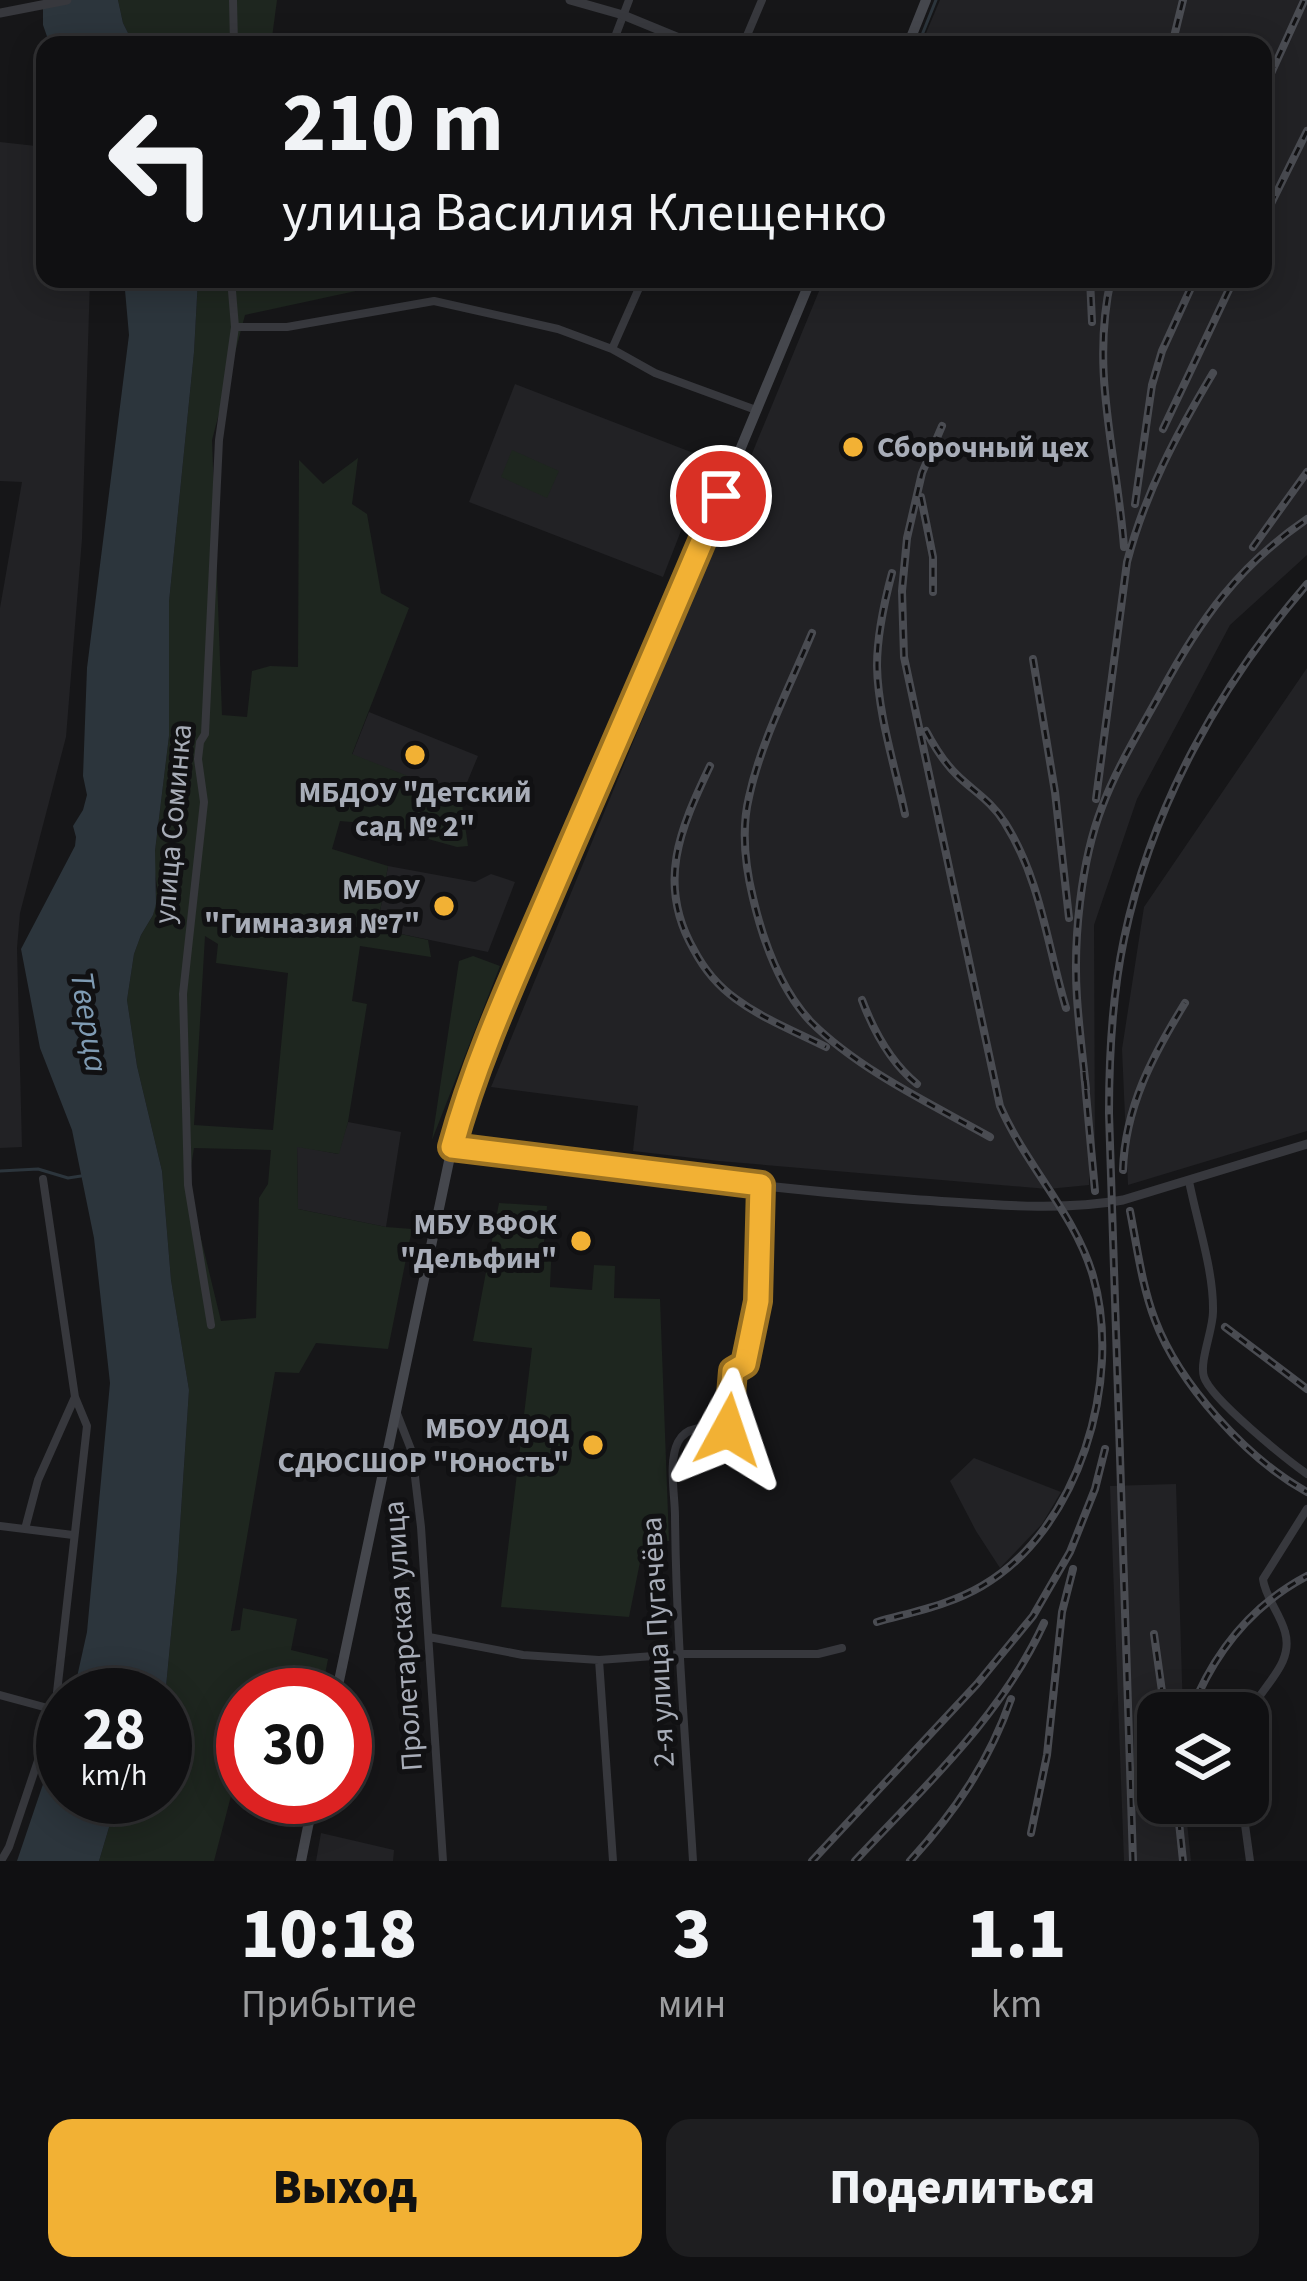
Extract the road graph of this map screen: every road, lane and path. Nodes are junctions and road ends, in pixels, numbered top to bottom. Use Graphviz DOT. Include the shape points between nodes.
graph roads {
  1 [pos="67,0"];
  2 [pos="233,0"];
  3 [pos="570,0"];
  4 [pos="629,0"];
  5 [pos="762,0"];
  6 [pos="926,0"];
  7 [pos="4,12"];
  8 [pos="623,15"];
  9 [pos="234,36"];
  10 [pos="615,36"];
  11 [pos="674,36"];
  12 [pos="747,36"];
  13 [pos="912,36"];
  14 [pos="232,288"];
  15 [pos="639,288"];
  16 [pos="807,288"];
  17 [pos="235,327"];
  18 [pos="612,349"];
  19 [pos="756,410"];
  20 [pos="1307,1144"];
  21 [pos="452,1147"];
  22 [pos="43,1179"];
  23 [pos="1189,1181"];
  24 [pos="761,1185"];
  25 [pos="211,1325"];
  26 [pos="75,1397"];
  27 [pos="395,1411"];
  28 [pos="1307,1474"];
  29 [pos="1307,1509"];
  30 [pos="0,1526"];
  31 [pos="25,1528"];
  32 [pos="73,1535"];
  33 [pos="429,1637"];
  34 [pos="842,1648"];
  35 [pos="681,1654"];
  36 [pos="599,1660"];
  37 [pos="59,1668"];
  38 [pos="341,1668"];
  39 [pos="1261,1692"];
  40 [pos="0,1695"];
  41 [pos="36,1705"];
  42 [pos="36,1767"];
  43 [pos="309,1824"];
  44 [pos="1245,1824"];
  45 [pos="1,1861"];
  46 [pos="301,1861"];
  47 [pos="443,1861"];
  48 [pos="613,1861"];
  49 [pos="693,1861"];
  50 [pos="1250,1861"];
  1 -- 7 [label="street"];
  2 -- 9 [label="street"];
  3 -- 8 [label="street"];
  4 -- 8 [label="street"];
  5 -- 12 [label="street"];
  6 -- 13 [label="main road"];
  8 -- 10 [label="street"];
  8 -- 11 [label="street"];
  14 -- 17 [label="street, улица Соминка"];
  15 -- 18 [label="street"];
  16 -- 19 [label="main road"];
  17 -- 18 [label="street" via="286,327 434,301"];
  17 -- 25 [label="street, улица Соминка" via="220,440 198,759 204,802 183,994 188,1185"];
  18 -- 19 [label="street"];
  19 -- 21 [label="main road" via="518,968"];
  20 -- 23 [label="street"];
  21 -- 24 [label="street"];
  21 -- 27 [label="main road"];
  22 -- 26 [label="street"];
  23 -- 24 [label="street" via="1102,1204 1020,1205"];
  23 -- 28 [label="street" via="1211,1285 1204,1380"];
  24 -- 35 [label="street, 2-я улица Пугачёва" via="758,1301 745,1364 733,1371 728,1430 688,1431 677,1444"];
  26 -- 31 [label="street"];
  26 -- 32 [label="street" via="87,1426"];
  27 -- 33 [label="street, Пролетарская улица" via="414,1463"];
  27 -- 38 [label="main road"];
  29 -- 39 [label="street" via="1263,1579 1287,1640 1277,1674"];
  30 -- 31 [label="street"];
  31 -- 32 [label="street"];
  32 -- 37 [label="street"];
  33 -- 36 [label="street"];
  33 -- 47 [label="street, Пролетарская улица"];
  34 -- 35 [label="street"];
  35 -- 36 [label="street"];
  35 -- 49 [label="street, 2-я улица Пугачёва"];
  36 -- 48 [label="street"];
  40 -- 41 [label="street"];
  42 -- 45 [label="street"];
  43 -- 46 [label="main road"];
  44 -- 50 [label="street"];
}
